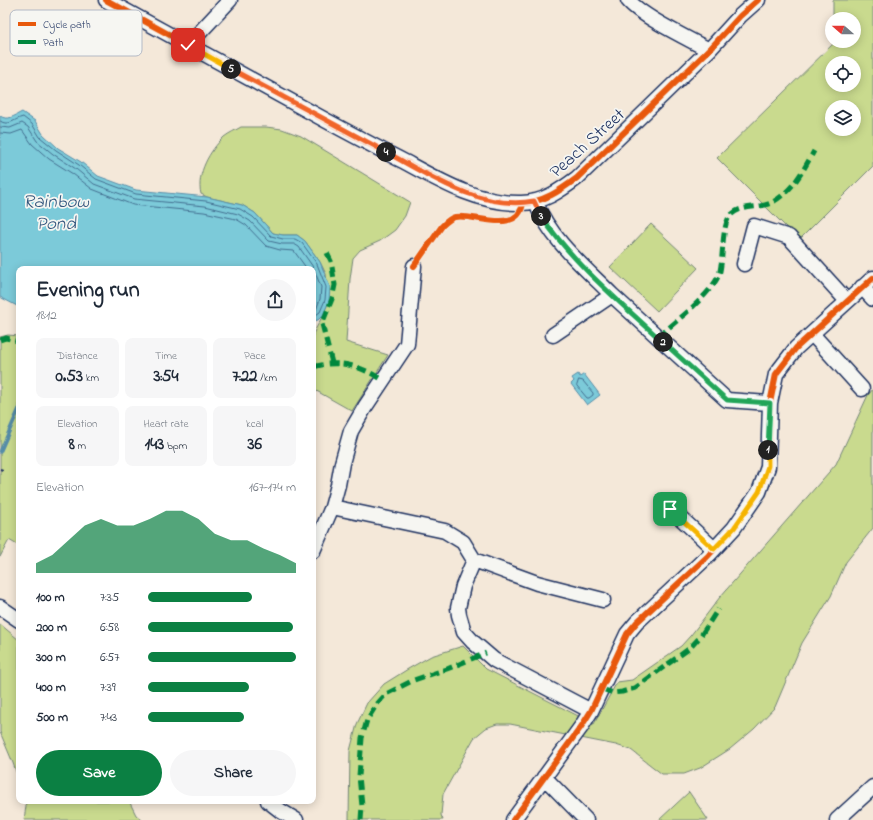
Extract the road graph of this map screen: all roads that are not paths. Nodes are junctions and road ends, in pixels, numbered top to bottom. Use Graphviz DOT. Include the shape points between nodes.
graph roads {
  1 [pos="106,0"];
  2 [pos="230,0"];
  3 [pos="628,0"];
  4 [pos="758,0"];
  5 [pos="124,10"];
  6 [pos="142,20"];
  7 [pos="188,45"];
  8 [pos="709,50"];
  9 [pos="534,201"];
  10 [pos="744,264"];
  11 [pos="414,266"];
  12 [pos="873,278"];
  13 [pos="862,287"];
  14 [pos="612,295"];
  15 [pos="873,299"];
  16 [pos="848,301"];
  17 [pos="812,334"];
  18 [pos="553,335"];
  19 [pos="862,389"];
  20 [pos="770,403"];
  21 [pos="332,507"];
  22 [pos="670,509"];
  23 [pos="316,544"];
  24 [pos="714,549"];
  25 [pos="474,560"];
  26 [pos="603,600"];
  27 [pos="0,607"];
  28 [pos="16,618"];
  29 [pos="591,711"];
  30 [pos="544,777"];
  31 [pos="873,787"];
  32 [pos="272,804"];
  33 [pos="296,820"];
  34 [pos="513,820"];
  35 [pos="586,820"];
  36 [pos="837,820"];
  1 -- 5 [label="street, Peach Street"];
  2 -- 7 [label="street"];
  3 -- 8 [label="street" via="652,18"];
  4 -- 8 [label="street, Peach Street"];
  6 -- 7 [label="street, Peach Street"];
  7 -- 9 [label="street, Peach Street" via="459,190 482,198 508,202"];
  8 -- 9 [label="street, Peach Street" via="578,178 552,195"];
  9 -- 14 [label="street" via="540,215 566,250"];
  10 -- 16 [label="street" via="754,226 789,237"];
  11 -- 21 [label="street" via="407,344 351,431"];
  12 -- 13 [label="street"];
  13 -- 15 [label="street"];
  13 -- 16 [label="street"];
  14 -- 18 [label="street"];
  14 -- 20 [label="street" via="727,400"];
  16 -- 17 [label="street"];
  17 -- 19 [label="street"];
  17 -- 20 [label="street" via="796,348 776,374"];
  20 -- 24 [label="street" via="768,466 759,492 734,528"];
  21 -- 23 [label="street"];
  21 -- 25 [label="street" via="445,531 463,542"];
  22 -- 24 [label="street"];
  24 -- 29 [label="street" via="627,634"];
  25 -- 26 [label="street" via="537,582"];
  25 -- 29 [label="street" via="463,586 458,608 464,632 494,660"];
  27 -- 28 [label="street"];
  29 -- 30 [label="street"];
  30 -- 34 [label="street"];
  30 -- 35 [label="street"];
  31 -- 36 [label="street"];
  32 -- 33 [label="street"];
}
